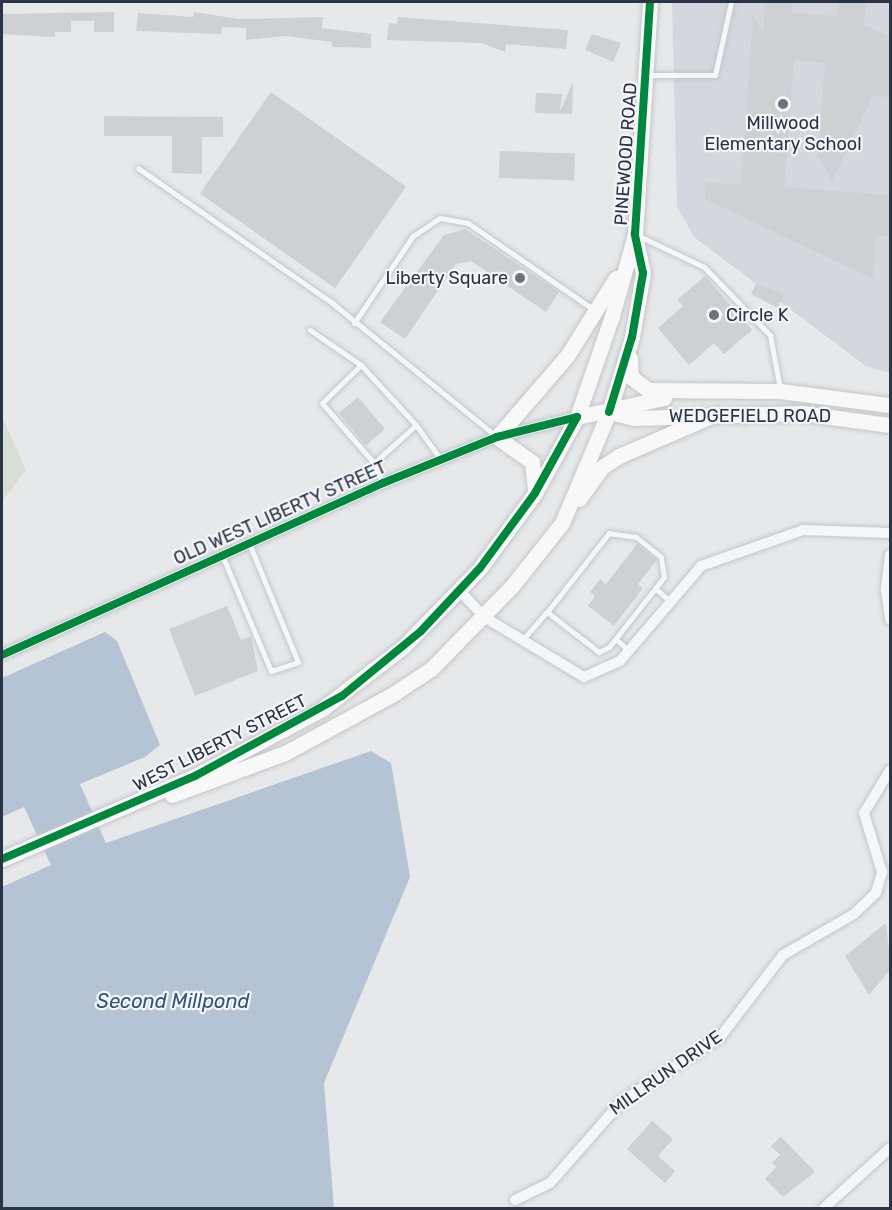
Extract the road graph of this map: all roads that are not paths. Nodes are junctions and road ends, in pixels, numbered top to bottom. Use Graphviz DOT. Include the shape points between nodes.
graph roads {
  1 [pos="650,2"];
  2 [pos="731,2"];
  3 [pos="647,75"];
  4 [pos="138,168"];
  5 [pos="635,234"];
  6 [pos="622,268"];
  7 [pos="596,311"];
  8 [pos="354,323"];
  9 [pos="310,330"];
  10 [pos="632,337"];
  11 [pos="361,365"];
  12 [pos="780,391"];
  13 [pos="694,393"];
  14 [pos="891,405"];
  15 [pos="609,412"];
  16 [pos="718,412"];
  17 [pos="577,417"];
  18 [pos="416,425"];
  19 [pos="891,425"];
  20 [pos="497,437"];
  21 [pos="441,460"];
  22 [pos="374,463"];
  23 [pos="383,483"];
  24 [pos="535,493"];
  25 [pos="562,523"];
  26 [pos="891,534"];
  27 [pos="249,543"];
  28 [pos="222,555"];
  29 [pos="891,555"];
  30 [pos="655,588"];
  31 [pos="460,591"];
  32 [pos="671,602"];
  33 [pos="547,612"];
  34 [pos="484,617"];
  35 [pos="891,620"];
  36 [pos="524,638"];
  37 [pos="616,639"];
  38 [pos="629,651"];
  39 [pos="2,656"];
  40 [pos="890,774"];
  41 [pos="116,812"];
  42 [pos="2,859"];
  43 [pos="886,884"];
  44 [pos="891,1148"];
  45 [pos="516,1200"];
  46 [pos="824,1209"];
  1 -- 3 [label="main road, PINEWOOD ROAD"];
  2 -- 3 [label="lane" via="715,75"];
  3 -- 5 [label="main road, PINEWOOD ROAD"];
  4 -- 8 [label="lane"];
  5 -- 6 [label="main road, PINEWOOD ROAD"];
  5 -- 10 [label="main road, PINEWOOD ROAD" via="643,273"];
  5 -- 12 [label="lane" via="704,267 770,335"];
  6 -- 7 [label="main road"];
  6 -- 17 [label="main road, PINEWOOD ROAD" via="612,316"];
  7 -- 8 [label="lane" via="468,223 440,218 413,236"];
  7 -- 20 [label="main road" via="567,356"];
  8 -- 20 [label="lane" via="489,425"];
  9 -- 11 [label="lane"];
  10 -- 13 [label="main road" via="628,369 639,385"];
  10 -- 15 [label="main road, PINEWOOD ROAD"];
  11 -- 18 [label="lane"];
  11 -- 22 [label="lane" via="322,403"];
  12 -- 13 [label="main road, WEDGEFIELD ROAD"];
  12 -- 14 [label="main road, WEDGEFIELD ROAD"];
  13 -- 15 [label="main road" via="630,402"];
  15 -- 16 [label="main road, WEDGEFIELD ROAD" via="634,418"];
  15 -- 17 [label="main road, OLD WEST LIBERTY STREET"];
  15 -- 25 [label="main road, WEST LIBERTY STREET"];
  16 -- 19 [label="main road, WEDGEFIELD ROAD" via="833,415"];
  16 -- 25 [label="main road" via="602,467"];
  17 -- 20 [label="street, OLD WEST LIBERTY STREET"];
  17 -- 24 [label="main road, WEST LIBERTY STREET"];
  18 -- 21 [label="lane"];
  18 -- 22 [label="lane"];
  20 -- 21 [label="street, OLD WEST LIBERTY STREET"];
  20 -- 24 [label="main road" via="532,462"];
  21 -- 23 [label="street, OLD WEST LIBERTY STREET"];
  22 -- 23 [label="lane"];
  23 -- 27 [label="street, OLD WEST LIBERTY STREET"];
  24 -- 31 [label="main road, WEST LIBERTY STREET"];
  25 -- 34 [label="main road, WEST LIBERTY STREET"];
  26 -- 32 [label="street" via="803,530 700,567"];
  27 -- 28 [label="street, OLD WEST LIBERTY STREET"];
  27 -- 28 [label="lane" via="298,662 271,671"];
  28 -- 39 [label="street, OLD WEST LIBERTY STREET"];
  29 -- 35 [label="street" via="886,590"];
  30 -- 32 [label="lane"];
  30 -- 33 [label="lane" via="664,577 661,557 636,537 609,533"];
  30 -- 37 [label="lane"];
  31 -- 34 [label="street"];
  31 -- 41 [label="main road, WEST LIBERTY STREET" via="404,646 322,709"];
  32 -- 38 [label="street"];
  33 -- 36 [label="lane"];
  33 -- 37 [label="lane" via="599,652"];
  34 -- 36 [label="street"];
  34 -- 41 [label="main road, WEST LIBERTY STREET" via="431,669 321,735 230,775"];
  36 -- 38 [label="street" via="584,677 621,661"];
  37 -- 38 [label="lane"];
  40 -- 43 [label="street, MILLRUN DRIVE" via="864,813"];
  41 -- 42 [label="main road, WEST LIBERTY STREET"];
  43 -- 45 [label="street, MILLRUN DRIVE" via="854,914 783,955 720,1036 622,1101 550,1183"];
  44 -- 46 [label="street"];
}
